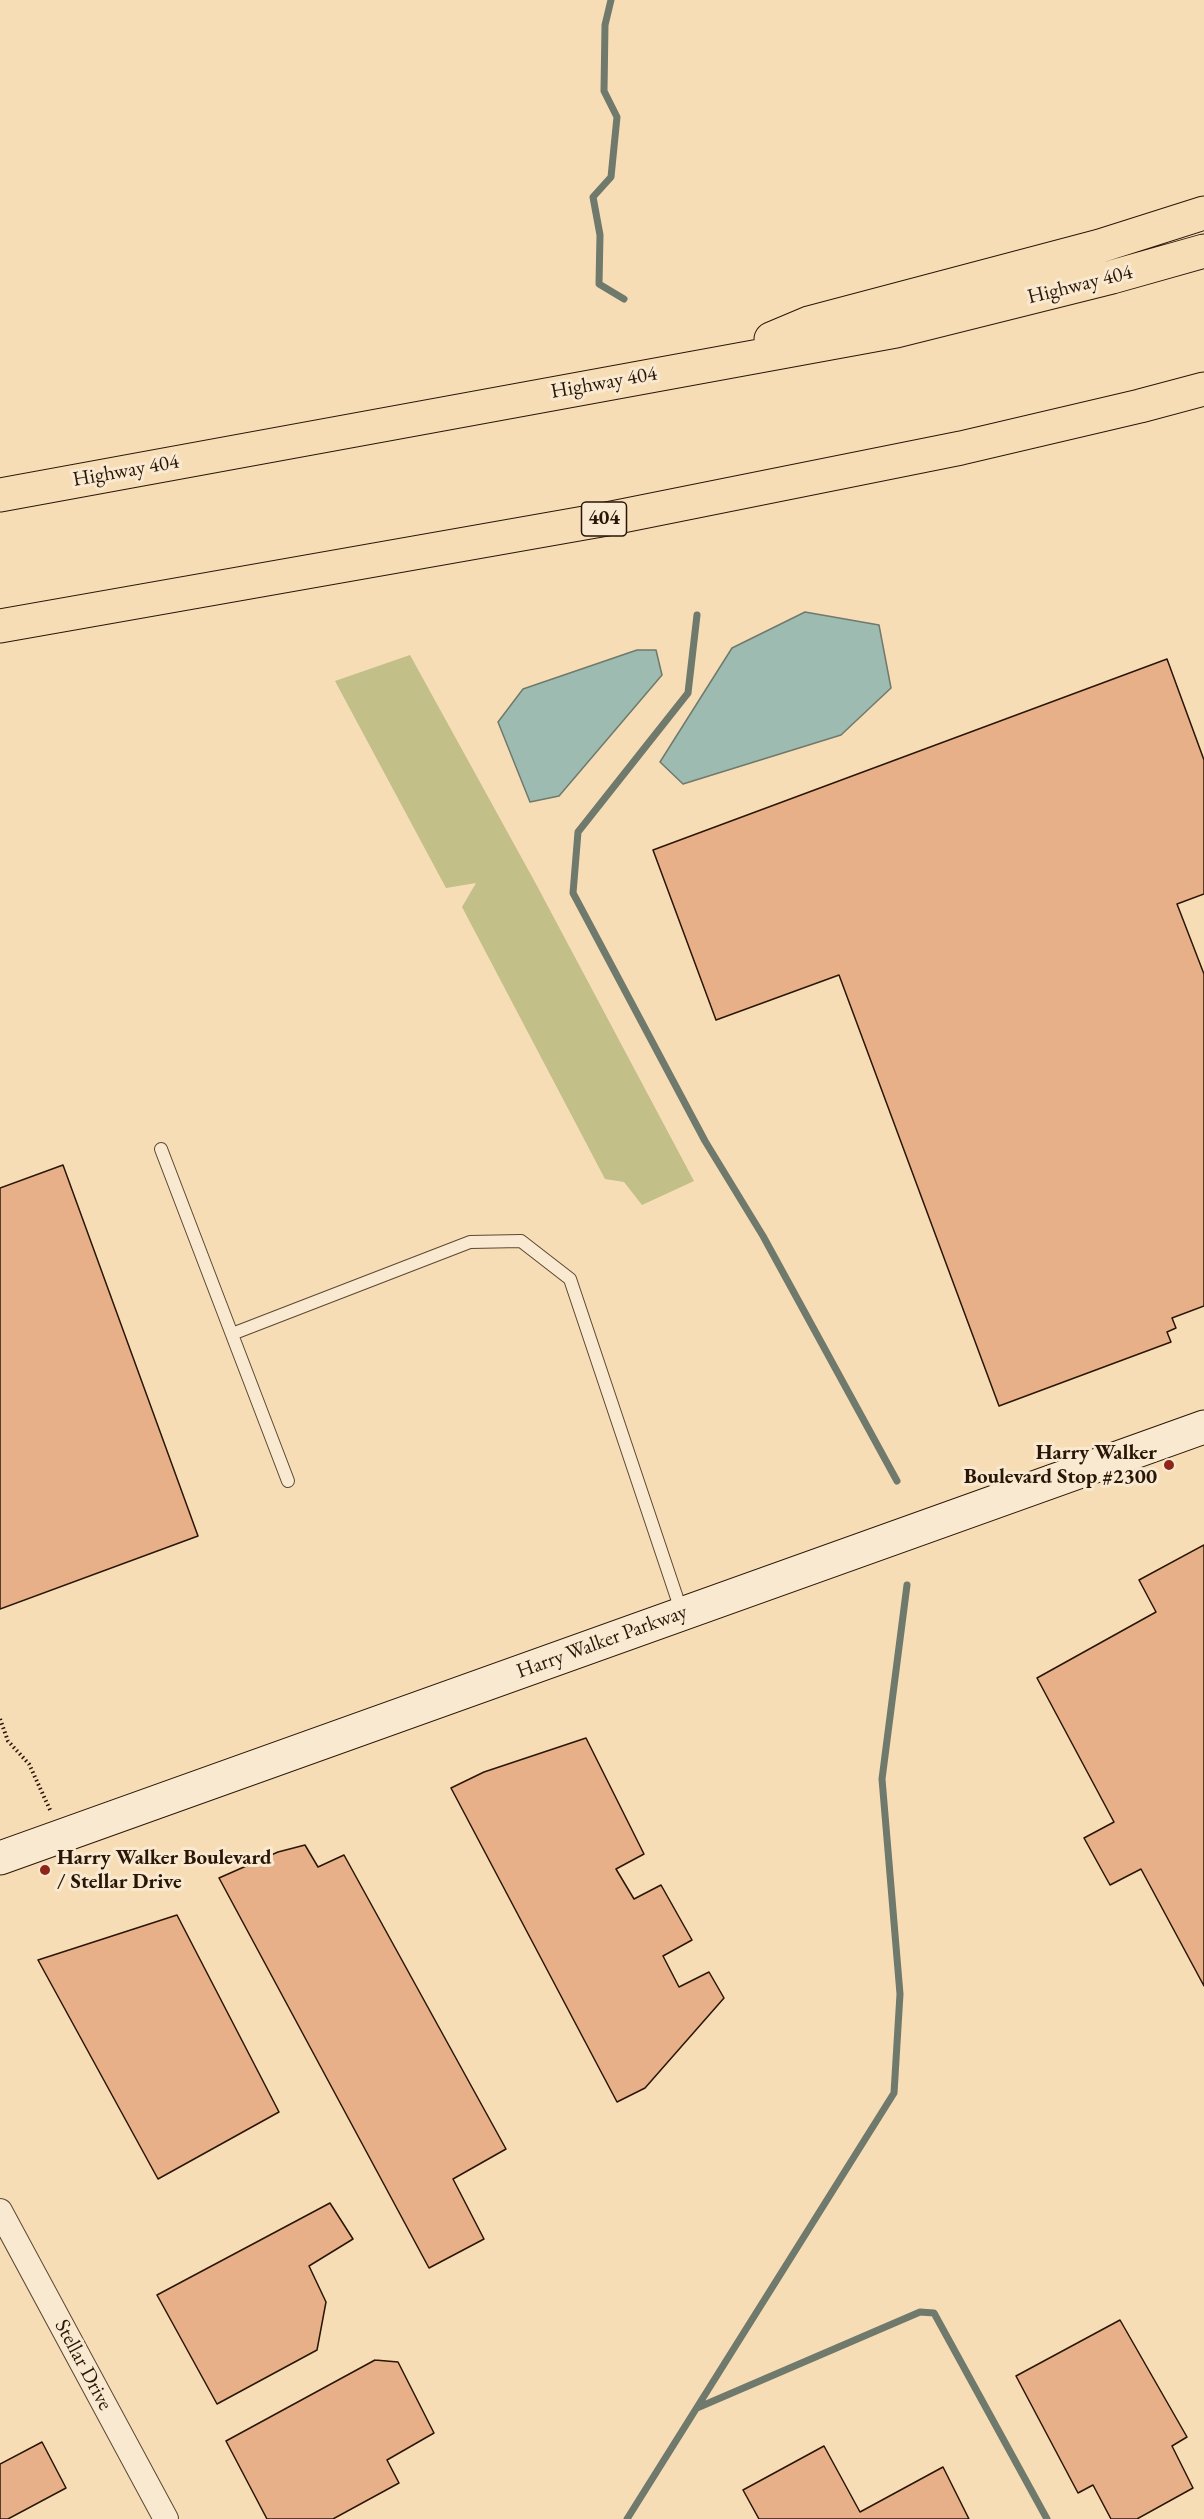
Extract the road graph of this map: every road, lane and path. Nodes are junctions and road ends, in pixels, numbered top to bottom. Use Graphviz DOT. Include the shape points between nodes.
graph roads {
  1 [pos="1204,213"];
  2 [pos="1204,251"];
  3 [pos="716,362"];
  4 [pos="1204,388"];
  5 [pos="0,495"];
  6 [pos="0,626"];
  7 [pos="161,1149"];
  8 [pos="232,1334"];
  9 [pos="1204,1427"];
  10 [pos="288,1481"];
  11 [pos="682,1614"];
  12 [pos="0,1719"];
  13 [pos="61,1835"];
  14 [pos="1,1855"];
  15 [pos="0,2211"];
  16 [pos="166,2519"];
  1 -- 3 [label="highway" via="1100,246 808,323"];
  2 -- 3 [label="highway, Highway 404" via="896,331"];
  3 -- 5 [label="highway, Highway 404"];
  4 -- 6 [label="highway, 404" via="961,448 619,516"];
  7 -- 8 [label="lane"];
  8 -- 10 [label="lane"];
  8 -- 11 [label="lane" via="470,1242 521,1241 570,1279"];
  9 -- 11 [label="street, Harry Walker Parkway"];
  11 -- 13 [label="street, Harry Walker Parkway"];
  12 -- 13 [label="path" via="8,1741 29,1764"];
  13 -- 14 [label="street, Harry Walker Parkway"];
  15 -- 16 [label="street, Stellar Drive"];
}
